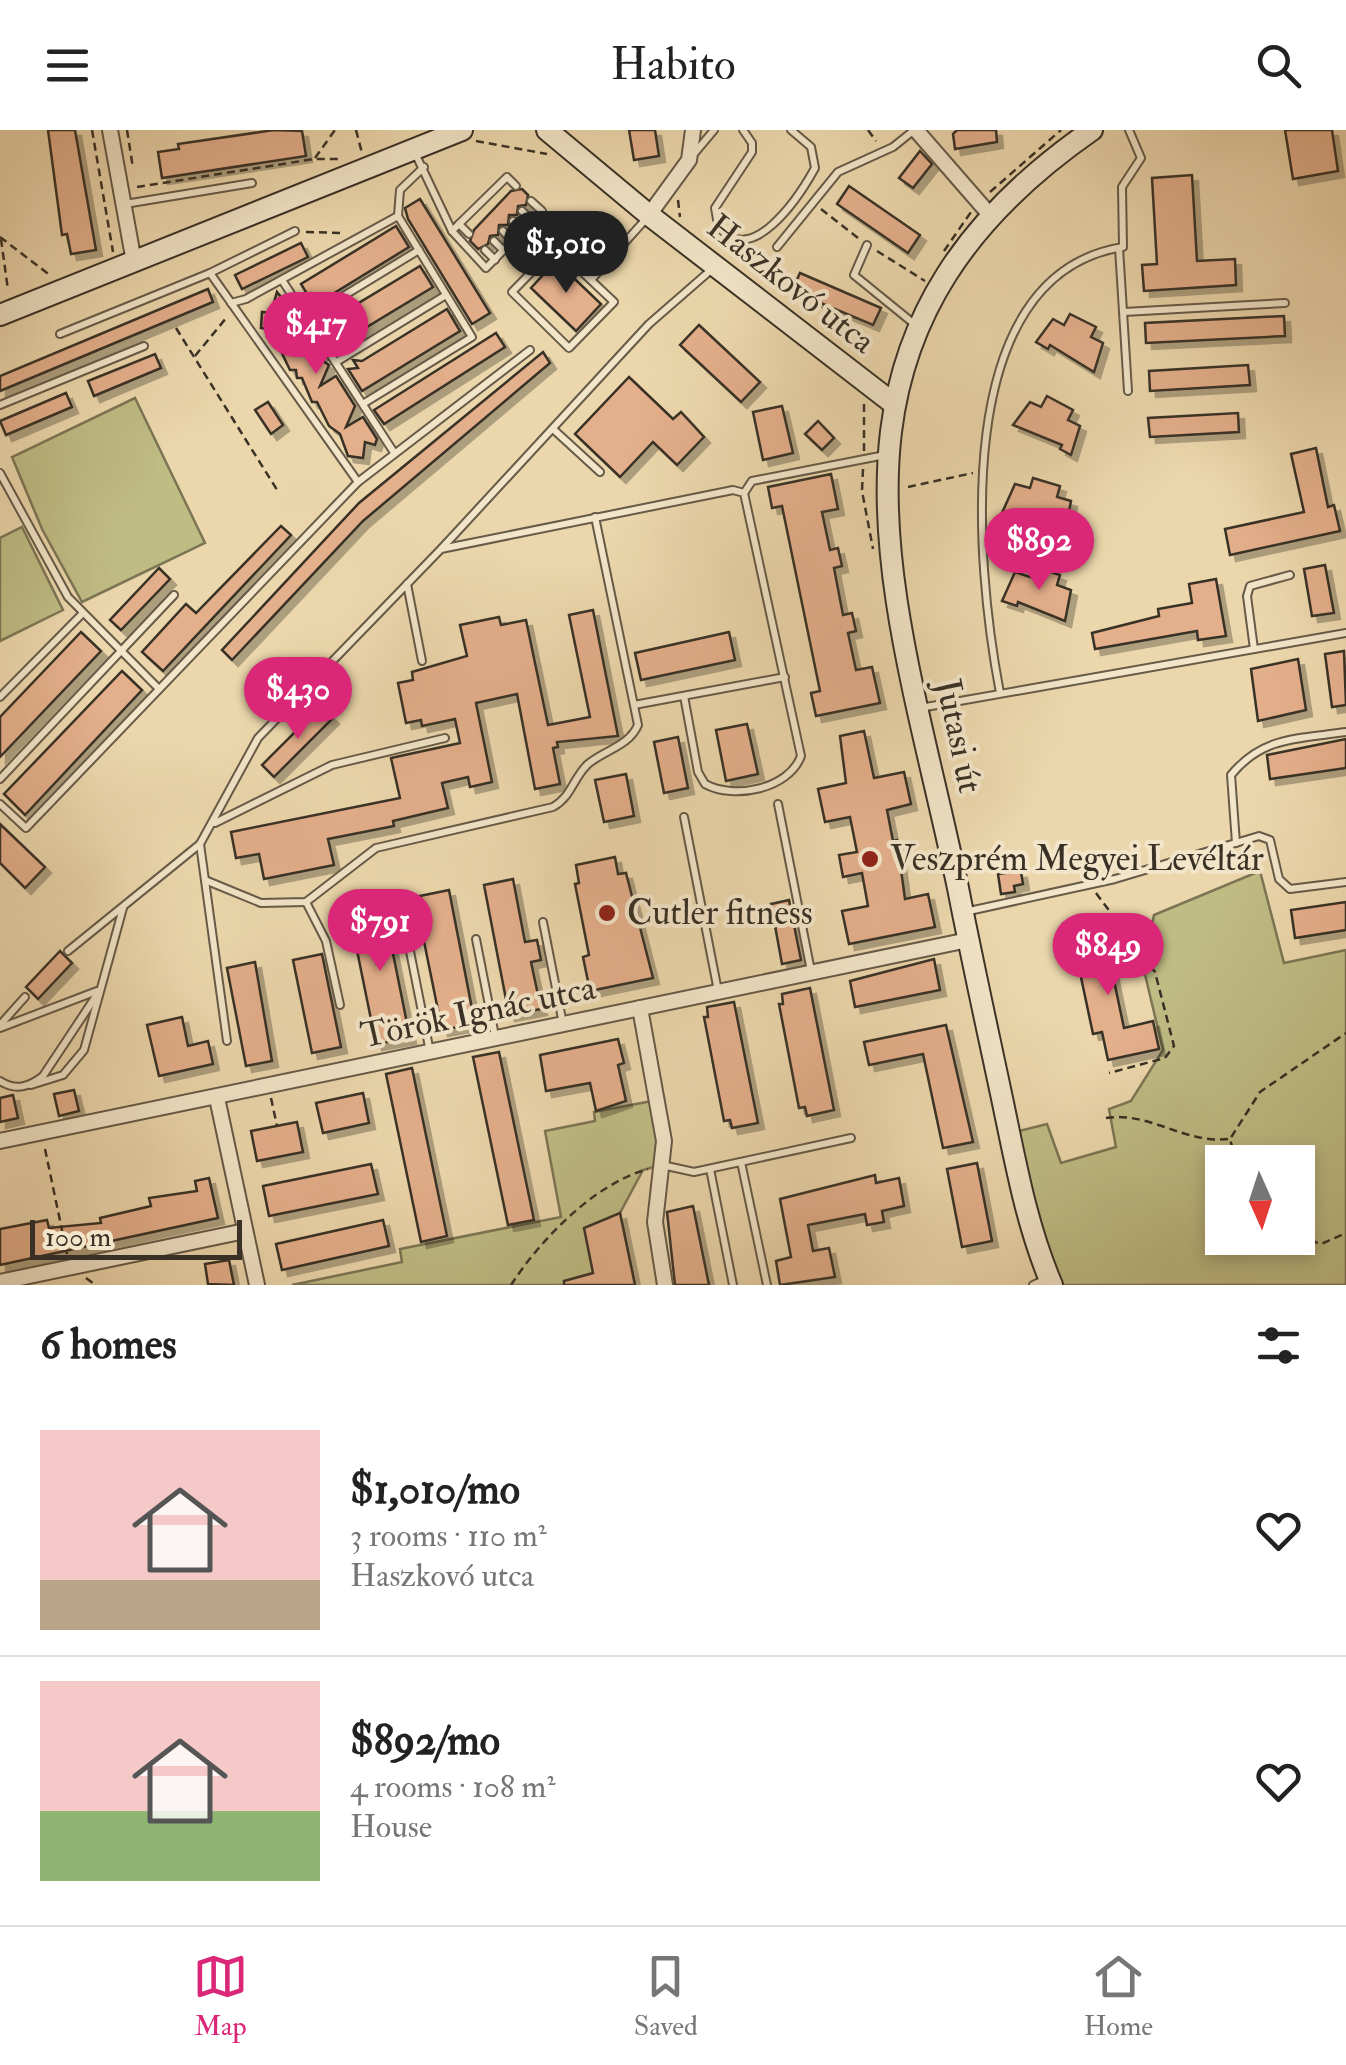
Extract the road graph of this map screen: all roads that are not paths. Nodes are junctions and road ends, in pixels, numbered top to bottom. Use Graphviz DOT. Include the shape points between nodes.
graph roads {
  1 [pos="110,130"];
  2 [pos="694,130"];
  3 [pos="714,130"];
  4 [pos="743,130"];
  5 [pos="791,130"];
  6 [pos="915,130"];
  7 [pos="1092,130"];
  8 [pos="1129,130"];
  9 [pos="462,134"];
  10 [pos="546,138"];
  11 [pos="419,160"];
  12 [pos="689,160"];
  13 [pos="252,183"];
  14 [pos="497,186"];
  15 [pos="516,186"];
  16 [pos="488,195"];
  17 [pos="507,196"];
  18 [pos="531,201"];
  19 [pos="124,204"];
  20 [pos="498,204"];
  21 [pos="478,205"];
  22 [pos="522,211"];
  23 [pos="487,214"];
  24 [pos="468,215"];
  25 [pos="650,215"];
  26 [pos="990,215"];
  27 [pos="398,216"];
  28 [pos="513,221"];
  29 [pos="532,221"];
  30 [pos="459,224"];
  31 [pos="478,225"];
  32 [pos="503,230"];
  33 [pos="522,230"];
  34 [pos="295,231"];
  35 [pos="452,232"];
  36 [pos="469,234"];
  37 [pos="494,240"];
  38 [pos="512,241"];
  39 [pos="868,245"];
  40 [pos="777,247"];
  41 [pos="1120,248"];
  42 [pos="418,250"];
  43 [pos="485,250"];
  44 [pos="504,250"];
  45 [pos="124,259"];
  46 [pos="495,260"];
  47 [pos="715,266"];
  48 [pos="210,273"];
  49 [pos="282,280"];
  50 [pos="591,280"];
  51 [pos="446,295"];
  52 [pos="231,303"];
  53 [pos="1285,303"];
  54 [pos="1124,312"];
  55 [pos="0,316"];
  56 [pos="309,317"];
  57 [pos="920,328"];
  58 [pos="60,334"];
  59 [pos="144,346"];
  60 [pos="530,350"];
  61 [pos="338,361"];
  62 [pos="1128,391"];
  63 [pos="366,402"];
  64 [pos="894,404"];
  65 [pos="0,405"];
  66 [pos="552,429"];
  67 [pos="393,451"];
  68 [pos="886,455"];
  69 [pos="0,472"];
  70 [pos="600,472"];
  71 [pos="358,482"];
  72 [pos="744,493"];
  73 [pos="596,517"];
  74 [pos="441,549"];
  75 [pos="1290,575"];
  76 [pos="408,584"];
  77 [pos="174,594"];
  78 [pos="82,615"];
  79 [pos="1346,633"];
  80 [pos="1254,649"];
  81 [pos="120,652"];
  82 [pos="422,662"];
  83 [pos="784,677"];
  84 [pos="159,689"];
  85 [pos="1000,693"];
  86 [pos="684,696"];
  87 [pos="0,697"];
  88 [pos="634,705"];
  89 [pos="920,708"];
  90 [pos="1346,732"];
  91 [pos="445,738"];
  92 [pos="0,780"];
  93 [pos="0,804"];
  94 [pos="778,804"];
  95 [pos="684,817"];
  96 [pos="214,824"];
  97 [pos="1236,843"];
  98 [pos="200,844"];
  99 [pos="205,880"];
  100 [pos="1346,882"];
  101 [pos="306,902"];
  102 [pos="124,906"];
  103 [pos="401,906"];
  104 [pos="962,912"];
  105 [pos="544,922"];
  106 [pos="476,939"];
  107 [pos="968,940"];
  108 [pos="68,951"];
  109 [pos="811,972"];
  110 [pos="102,988"];
  111 [pos="718,991"];
  112 [pos="25,997"];
  113 [pos="340,1006"];
  114 [pos="640,1008"];
  115 [pos="564,1024"];
  116 [pos="0,1026"];
  117 [pos="496,1038"];
  118 [pos="227,1041"];
  119 [pos="430,1053"];
  120 [pos="0,1081"];
  121 [pos="31,1085"];
  122 [pos="217,1098"];
  123 [pos="852,1138"];
  124 [pos="0,1141"];
  125 [pos="741,1162"];
  126 [pos="661,1165"];
  127 [pos="710,1168"];
  128 [pos="245,1231"];
  129 [pos="70,1268"];
  130 [pos="0,1282"];
  131 [pos="1045,1282"];
  132 [pos="74,1285"];
  133 [pos="257,1285"];
  134 [pos="665,1285"];
  135 [pos="733,1285"];
  136 [pos="767,1285"];
  1 -- 19 [label="street"];
  2 -- 12 [label="street"];
  3 -- 12 [label="lane"];
  4 -- 5 [label="lane" via="752,152 715,208 718,225 739,241 766,230 815,168 811,147"];
  6 -- 26 [label="street"];
  6 -- 40 [label="lane" via="838,172"];
  7 -- 26 [label="street, Jutasi út"];
  8 -- 41 [label="lane" via="1141,158 1122,187"];
  9 -- 11 [label="street"];
  10 -- 25 [label="street, Haszkovó utca"];
  11 -- 27 [label="lane" via="400,190"];
  11 -- 35 [label="lane"];
  11 -- 45 [label="street"];
  12 -- 25 [label="street"];
  13 -- 19 [label="lane"];
  14 -- 15 [label="lane" via="506,177"];
  14 -- 16 [label="lane"];
  14 -- 17 [label="lane"];
  16 -- 20 [label="lane"];
  16 -- 21 [label="lane"];
  18 -- 29 [label="lane" via="542,211"];
  19 -- 45 [label="street"];
  21 -- 23 [label="lane"];
  21 -- 24 [label="lane"];
  22 -- 29 [label="lane"];
  24 -- 30 [label="lane"];
  24 -- 31 [label="lane"];
  25 -- 47 [label="street, Haszkovó utca"];
  25 -- 50 [label="lane"];
  26 -- 57 [label="street, Jutasi út" via="938,288"];
  27 -- 42 [label="lane"];
  27 -- 49 [label="lane"];
  28 -- 33 [label="lane"];
  29 -- 33 [label="lane"];
  30 -- 35 [label="lane"];
  30 -- 36 [label="lane"];
  32 -- 38 [label="lane"];
  33 -- 38 [label="lane"];
  34 -- 48 [label="lane"];
  35 -- 46 [label="lane" via="486,268"];
  37 -- 44 [label="lane"];
  38 -- 44 [label="lane"];
  39 -- 57 [label="lane" via="854,275"];
  41 -- 54 [label="lane"];
  41 -- 85 [label="lane" via="1073,261 1046,283 1007,351 992,399 984,596"];
  42 -- 51 [label="lane"];
  42 -- 56 [label="lane"];
  43 -- 46 [label="lane"];
  44 -- 46 [label="lane"];
  45 -- 55 [label="street"];
  47 -- 64 [label="street, Haszkovó utca"];
  47 -- 66 [label="lane" via="649,324"];
  48 -- 52 [label="lane"];
  48 -- 58 [label="lane"];
  49 -- 52 [label="lane"];
  49 -- 56 [label="lane"];
  50 -- 50 [label="lane" via="556,247 512,292 570,348 614,302"];
  51 -- 61 [label="lane"];
  51 -- 63 [label="lane" via="472,337"];
  52 -- 71 [label="lane"];
  53 -- 54 [label="lane"];
  54 -- 62 [label="lane"];
  56 -- 61 [label="lane"];
  57 -- 64 [label="street, Jutasi út"];
  59 -- 65 [label="lane"];
  60 -- 67 [label="lane"];
  61 -- 63 [label="lane"];
  63 -- 67 [label="lane"];
  64 -- 68 [label="street, Jutasi út"];
  66 -- 70 [label="lane"];
  66 -- 74 [label="lane"];
  67 -- 71 [label="lane"];
  68 -- 72 [label="lane" via="752,481"];
  68 -- 89 [label="street, Jutasi út" via="894,591"];
  69 -- 78 [label="lane"];
  71 -- 84 [label="lane"];
  72 -- 73 [label="lane"];
  72 -- 83 [label="lane"];
  73 -- 74 [label="lane"];
  73 -- 88 [label="lane"];
  74 -- 76 [label="lane"];
  75 -- 80 [label="lane" via="1250,586"];
  76 -- 82 [label="lane"];
  76 -- 96 [label="lane" via="258,738"];
  77 -- 81 [label="lane"];
  78 -- 81 [label="lane"];
  78 -- 87 [label="lane"];
  79 -- 80 [label="lane"];
  80 -- 85 [label="lane"];
  81 -- 84 [label="lane"];
  81 -- 92 [label="lane"];
  83 -- 86 [label="lane"];
  83 -- 86 [label="lane" via="798,764 772,784 735,792 715,790 698,772"];
  84 -- 93 [label="lane" via="26,828"];
  85 -- 89 [label="lane"];
  86 -- 88 [label="lane"];
  88 -- 101 [label="lane" via="633,737 583,768 567,799 376,848"];
  89 -- 104 [label="street, Jutasi út"];
  90 -- 97 [label="lane" via="1250,752 1231,775"];
  91 -- 96 [label="lane" via="332,765"];
  94 -- 109 [label="lane"];
  95 -- 111 [label="lane"];
  96 -- 98 [label="lane"];
  97 -- 100 [label="lane" via="1270,840 1279,879 1290,890"];
  97 -- 104 [label="lane"];
  98 -- 99 [label="lane"];
  98 -- 102 [label="lane"];
  99 -- 101 [label="lane" via="261,902"];
  99 -- 118 [label="lane"];
  101 -- 113 [label="lane" via="326,941"];
  102 -- 108 [label="lane"];
  102 -- 110 [label="lane"];
  103 -- 119 [label="lane"];
  104 -- 107 [label="street, Jutasi út"];
  105 -- 115 [label="lane"];
  106 -- 117 [label="lane"];
  107 -- 109 [label="street, Török Ignác utca"];
  107 -- 131 [label="street, Jutasi út"];
  109 -- 111 [label="street, Török Ignác utca"];
  110 -- 116 [label="lane"];
  110 -- 121 [label="lane"];
  110 -- 121 [label="lane" via="75,1066"];
  111 -- 114 [label="street, Török Ignác utca"];
  112 -- 116 [label="lane"];
  114 -- 115 [label="street, Török Ignác utca"];
  114 -- 126 [label="street" via="664,1140"];
  115 -- 117 [label="street, Török Ignác utca"];
  117 -- 119 [label="street, Török Ignác utca"];
  119 -- 122 [label="street, Török Ignác utca"];
  120 -- 121 [label="lane" via="15,1088"];
  122 -- 124 [label="street, Török Ignác utca"];
  122 -- 128 [label="street"];
  123 -- 125 [label="lane"];
  125 -- 127 [label="lane"];
  125 -- 136 [label="lane"];
  126 -- 127 [label="lane"];
  126 -- 134 [label="street" via="655,1222"];
  127 -- 135 [label="lane"];
  128 -- 129 [label="street"];
  128 -- 133 [label="street"];
  129 -- 130 [label="street"];
  129 -- 132 [label="street"];
}
